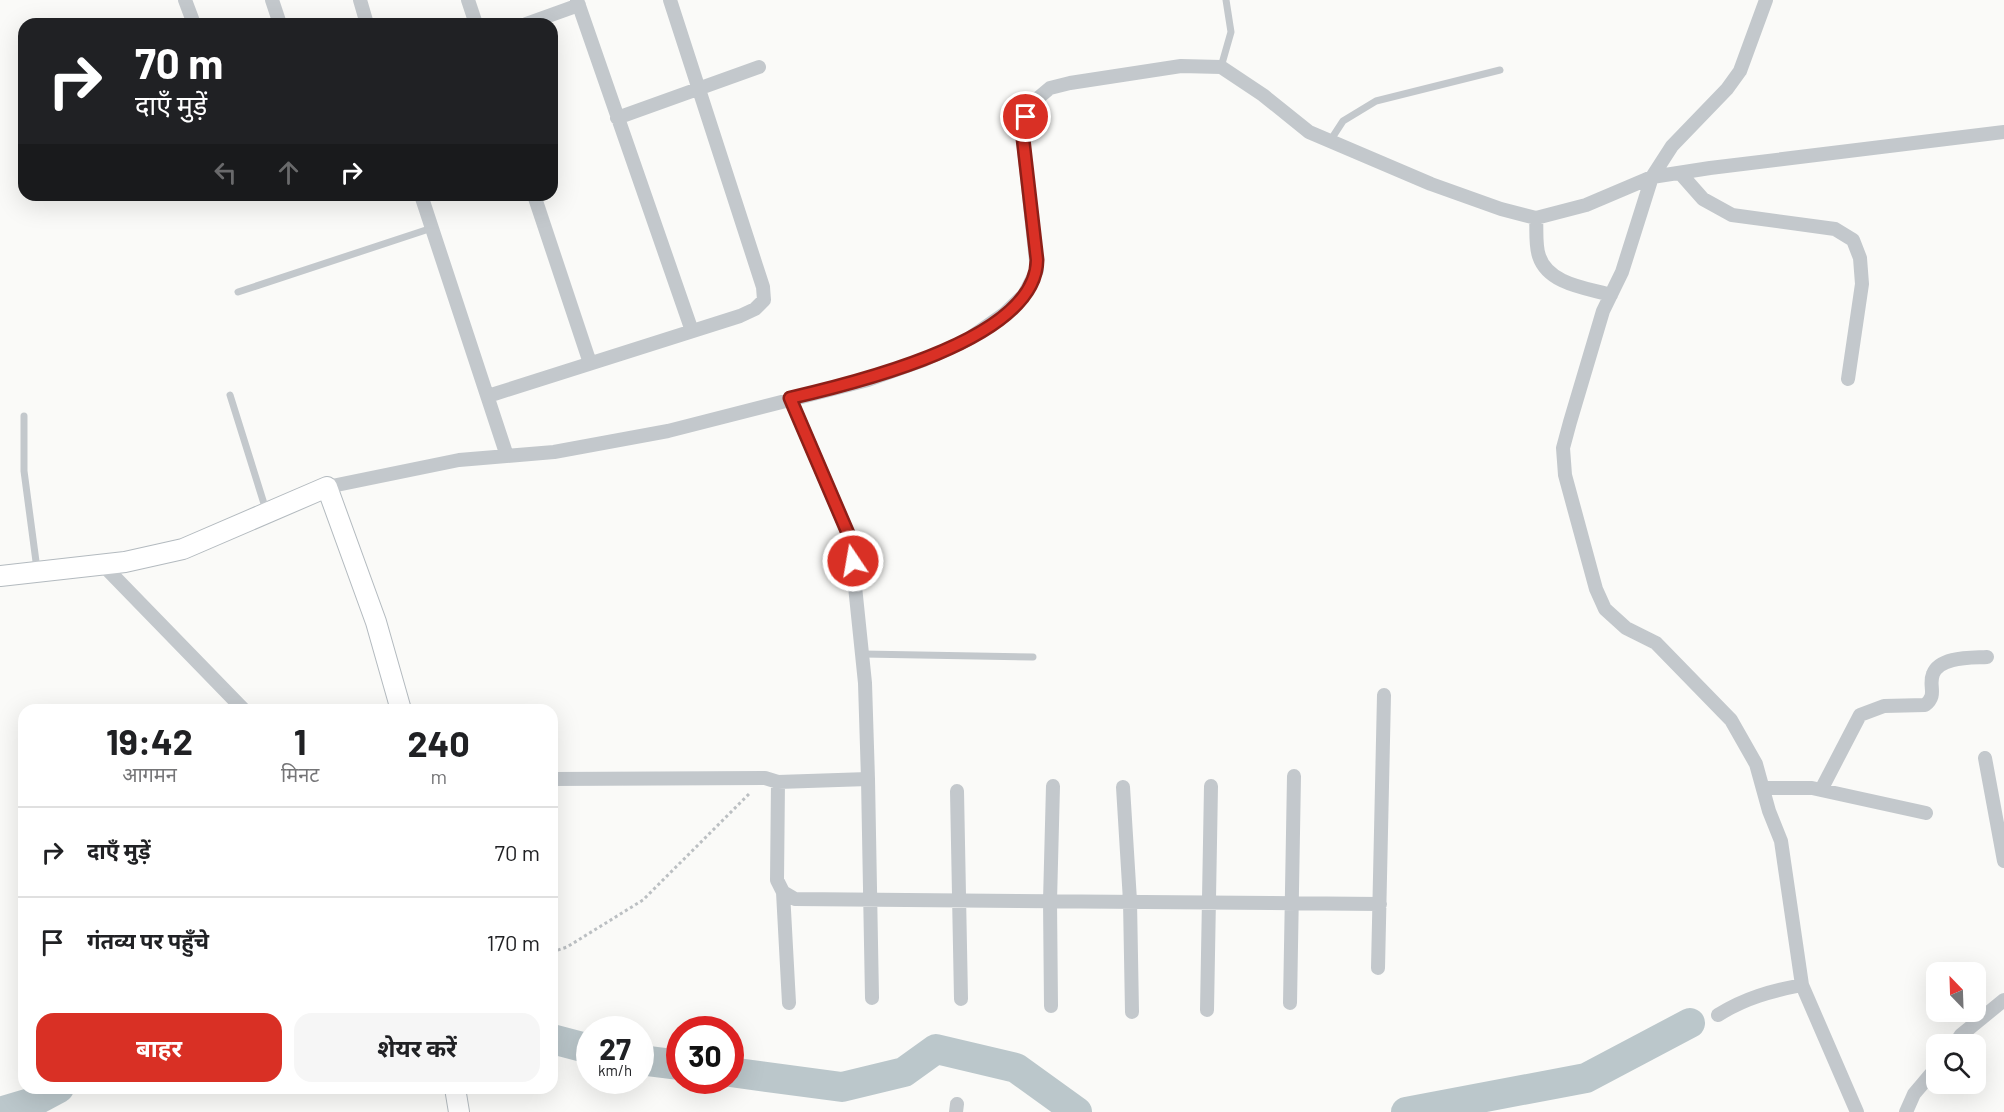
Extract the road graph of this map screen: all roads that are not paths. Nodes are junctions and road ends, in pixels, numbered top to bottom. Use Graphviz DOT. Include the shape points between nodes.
graph roads {
  1 [pos="185,0"];
  2 [pos="272,0"];
  3 [pos="360,0"];
  4 [pos="468,0"];
  5 [pos="670,0"];
  6 [pos="1226,0"];
  7 [pos="1766,0"];
  8 [pos="578,3"];
  9 [pos="192,18"];
  10 [pos="278,18"];
  11 [pos="365,18"];
  12 [pos="474,18"];
  13 [pos="541,18"];
  14 [pos="759,67"];
  15 [pos="1221,67"];
  16 [pos="1500,70"];
  17 [pos="699,88"];
  18 [pos="617,118"];
  19 [pos="2004,132"];
  20 [pos="1330,141"];
  21 [pos="1680,173"];
  22 [pos="1652,177"];
  23 [pos="423,201"];
  24 [pos="536,201"];
  25 [pos="1536,218"];
  26 [pos="432,228"];
  27 [pos="238,292"];
  28 [pos="1611,295"];
  29 [pos="692,331"];
  30 [pos="591,363"];
  31 [pos="1848,379"];
  32 [pos="230,395"];
  33 [pos="488,396"];
  34 [pos="790,398"];
  35 [pos="24,416"];
  36 [pos="507,456"];
  37 [pos="327,487"];
  38 [pos="266,513"];
  39 [pos="103,565"];
  40 [pos="38,572"];
  41 [pos="0,576"];
  42 [pos="863,654"];
  43 [pos="1033,657"];
  44 [pos="1987,657"];
  45 [pos="1384,695"];
  46 [pos="238,704"];
  47 [pos="399,704"];
  48 [pos="1985,758"];
  49 [pos="1294,776"];
  50 [pos="558,779"];
  51 [pos="867,779"];
  52 [pos="771,780"];
  53 [pos="1053,786"];
  54 [pos="1211,786"];
  55 [pos="1123,787"];
  56 [pos="1763,788"];
  57 [pos="1821,790"];
  58 [pos="957,792"];
  59 [pos="1926,813"];
  60 [pos="2004,861"];
  61 [pos="783,892"];
  62 [pos="870,899"];
  63 [pos="959,900"];
  64 [pos="1050,901"];
  65 [pos="1130,902"];
  66 [pos="1207,902"];
  67 [pos="1294,903"];
  68 [pos="1380,904"];
  69 [pos="1378,968"];
  70 [pos="1802,985"];
  71 [pos="872,998"];
  72 [pos="961,999"];
  73 [pos="2004,1000"];
  74 [pos="789,1003"];
  75 [pos="1290,1003"];
  76 [pos="1051,1006"];
  77 [pos="1207,1010"];
  78 [pos="1132,1012"];
  79 [pos="1718,1015"];
  80 [pos="1962,1034"];
  81 [pos="1926,1080"];
  82 [pos="456,1094"];
  83 [pos="459,1112"];
  84 [pos="1857,1112"];
  85 [pos="1906,1112"];
  1 -- 9 [label="street"];
  2 -- 10 [label="street"];
  3 -- 11 [label="street"];
  4 -- 12 [label="street"];
  5 -- 17 [label="street"];
  6 -- 15 [label="lane" via="1231,32"];
  7 -- 22 [label="street" via="1740,70 1672,146"];
  8 -- 13 [label="street"];
  8 -- 18 [label="street"];
  14 -- 17 [label="street"];
  15 -- 20 [label="street" via="1309,132"];
  15 -- 34 [label="street" via="1181,66 1050,88 1031,104 1022,130 1037,260 1037,270 1024,295 1004,315 968,340 924,360 868,380"];
  16 -- 20 [label="lane" via="1376,101 1343,121"];
  17 -- 18 [label="street"];
  17 -- 29 [label="street" via="764,300 748,313"];
  18 -- 29 [label="street"];
  19 -- 21 [label="street"];
  20 -- 25 [label="street" via="1431,184"];
  21 -- 22 [label="street"];
  21 -- 31 [label="street" via="1703,199 1731,215 1834,229 1852,240 1860,258 1862,284"];
  22 -- 25 [label="street" via="1586,205"];
  22 -- 28 [label="street" via="1622,273"];
  23 -- 26 [label="street"];
  24 -- 30 [label="street"];
  25 -- 28 [label="street" via="1539,256 1556,279"];
  26 -- 27 [label="lane"];
  26 -- 33 [label="street"];
  28 -- 56 [label="street" via="1563,448 1565,475 1596,589 1605,609 1626,628 1656,643 1731,720 1756,764"];
  29 -- 30 [label="street"];
  30 -- 33 [label="street"];
  32 -- 38 [label="lane"];
  33 -- 36 [label="street"];
  34 -- 36 [label="street" via="668,431 554,452"];
  34 -- 42 [label="street" via="850,538"];
  35 -- 40 [label="lane" via="24,471"];
  36 -- 37 [label="street" via="459,459"];
  37 -- 38 [label="street"];
  37 -- 47 [label="street" via="376,622"];
  38 -- 39 [label="street" via="183,549"];
  39 -- 40 [label="street"];
  39 -- 46 [label="street"];
  40 -- 41 [label="street"];
  42 -- 43 [label="lane"];
  42 -- 51 [label="street"];
  44 -- 57 [label="street" via="1951,660 1936,669 1932,675 1931,701 1925,705 1884,706 1860,715"];
  45 -- 68 [label="street"];
  48 -- 60 [label="street"];
  49 -- 67 [label="street"];
  50 -- 52 [label="street"];
  51 -- 52 [label="street"];
  51 -- 62 [label="street"];
  52 -- 61 [label="street" via="777,880"];
  53 -- 64 [label="street"];
  54 -- 66 [label="street"];
  55 -- 65 [label="street"];
  56 -- 57 [label="street"];
  56 -- 70 [label="street" via="1781,841"];
  57 -- 59 [label="street"];
  58 -- 63 [label="street"];
  61 -- 62 [label="street" via="795,899"];
  61 -- 74 [label="street"];
  62 -- 63 [label="street"];
  62 -- 71 [label="street"];
  63 -- 64 [label="street"];
  63 -- 72 [label="street"];
  64 -- 65 [label="street"];
  64 -- 76 [label="street"];
  65 -- 66 [label="street"];
  65 -- 78 [label="street"];
  66 -- 67 [label="street"];
  66 -- 77 [label="street"];
  67 -- 68 [label="street"];
  67 -- 75 [label="street"];
  68 -- 69 [label="street"];
  70 -- 79 [label="street" via="1761,993"];
  70 -- 84 [label="street"];
  73 -- 80 [label="street"];
  81 -- 85 [label="street"];
  82 -- 83 [label="street"];
}
